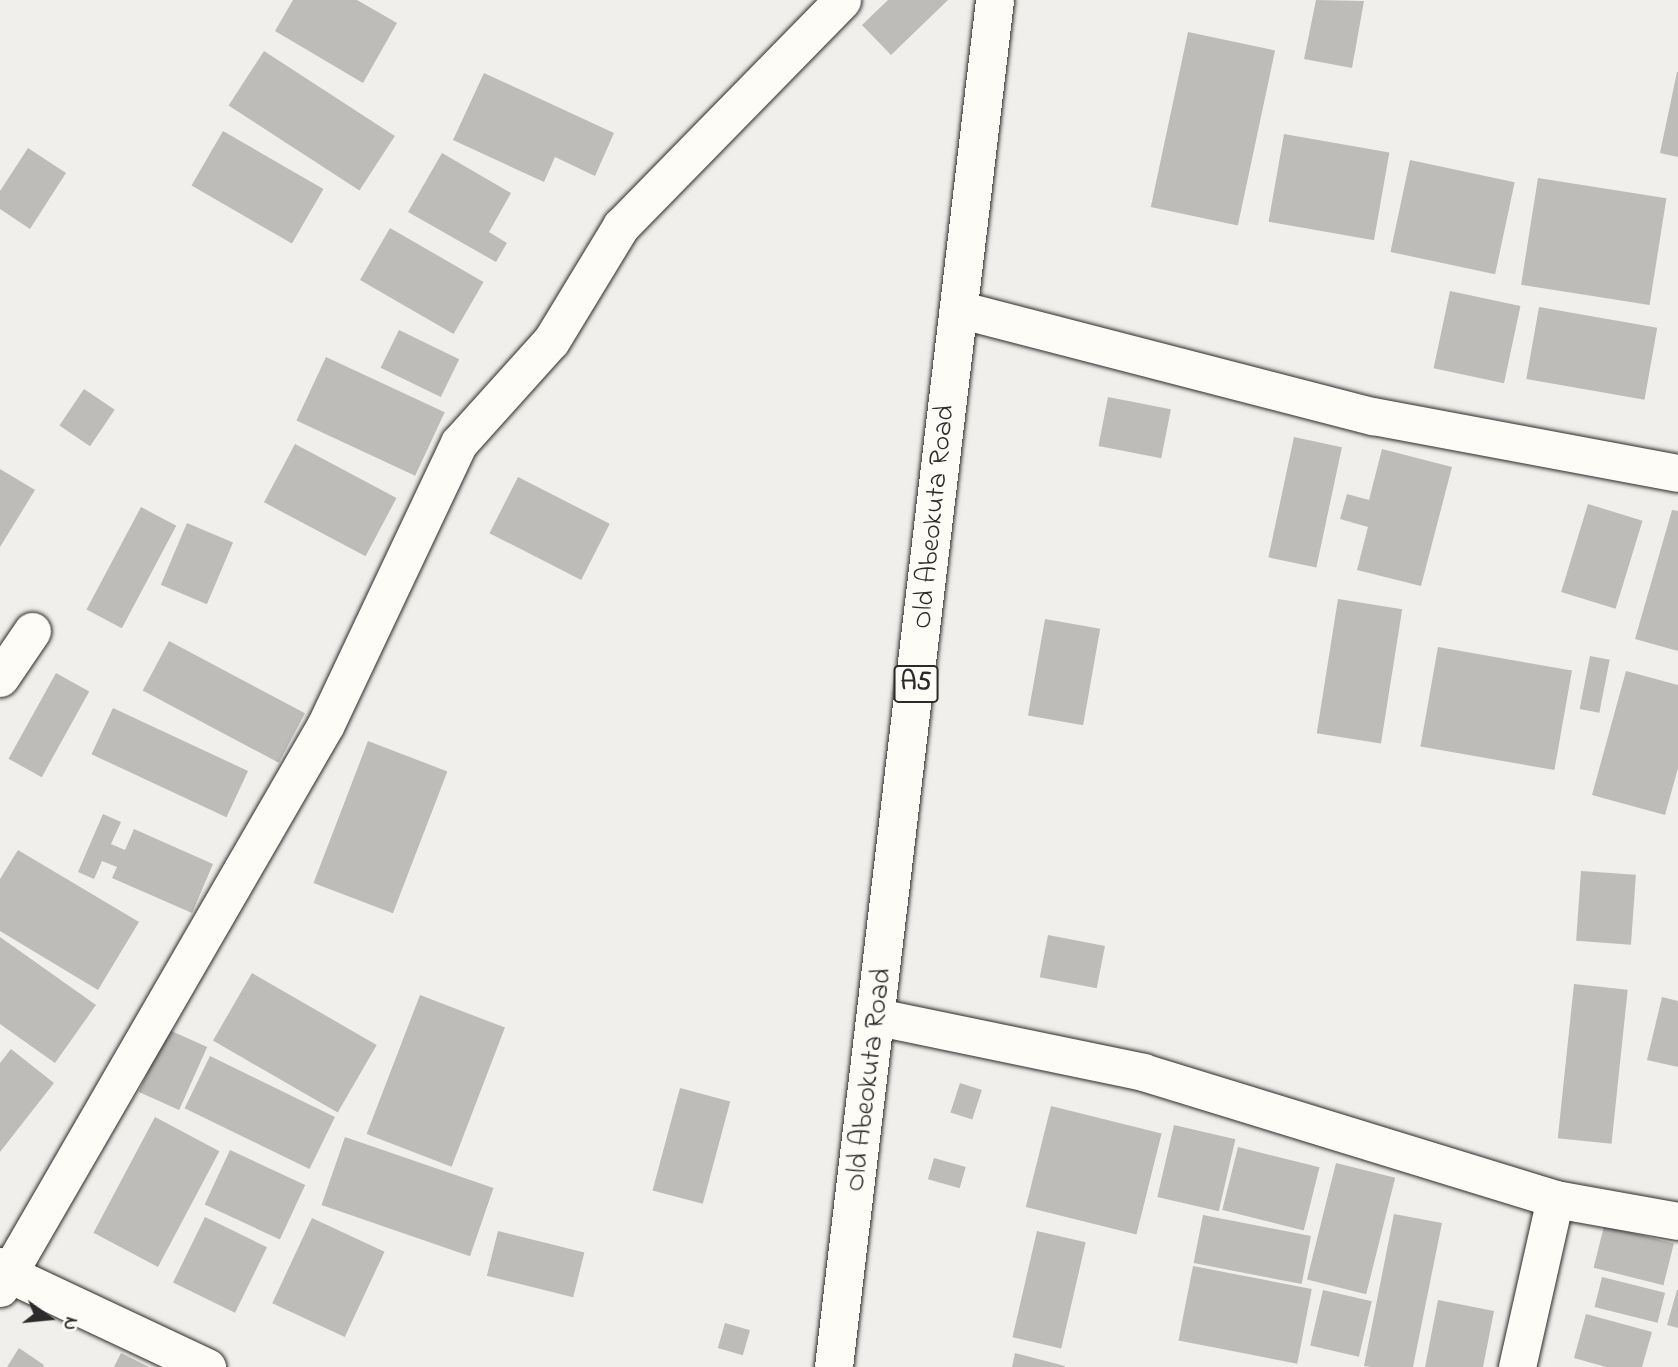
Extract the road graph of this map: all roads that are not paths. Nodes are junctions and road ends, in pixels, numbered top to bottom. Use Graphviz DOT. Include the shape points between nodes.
graph roads {
  1 [pos="842,0"];
  2 [pos="995,0"];
  3 [pos="958,309"];
  4 [pos="1678,473"];
  5 [pos="32,631"];
  6 [pos="0,678"];
  7 [pos="878,1017"];
  8 [pos="1555,1199"];
  9 [pos="1678,1221"];
  10 [pos="3,1276"];
  11 [pos="207,1367"];
  12 [pos="834,1367"];
  13 [pos="1517,1367"];
  1 -- 10 [label="street" via="621,226 551,341 458,443 326,724"];
  2 -- 3 [label="highway, Old Abeokuta Road / A5"];
  3 -- 4 [label="street" via="1373,416"];
  3 -- 7 [label="highway, Old Abeokuta Road / A5"];
  5 -- 6 [label="street"];
  7 -- 8 [label="street" via="1143,1072"];
  7 -- 12 [label="highway, Old Abeokuta Road / A5"];
  8 -- 9 [label="street"];
  8 -- 13 [label="street"];
  10 -- 11 [label="street"];
}
